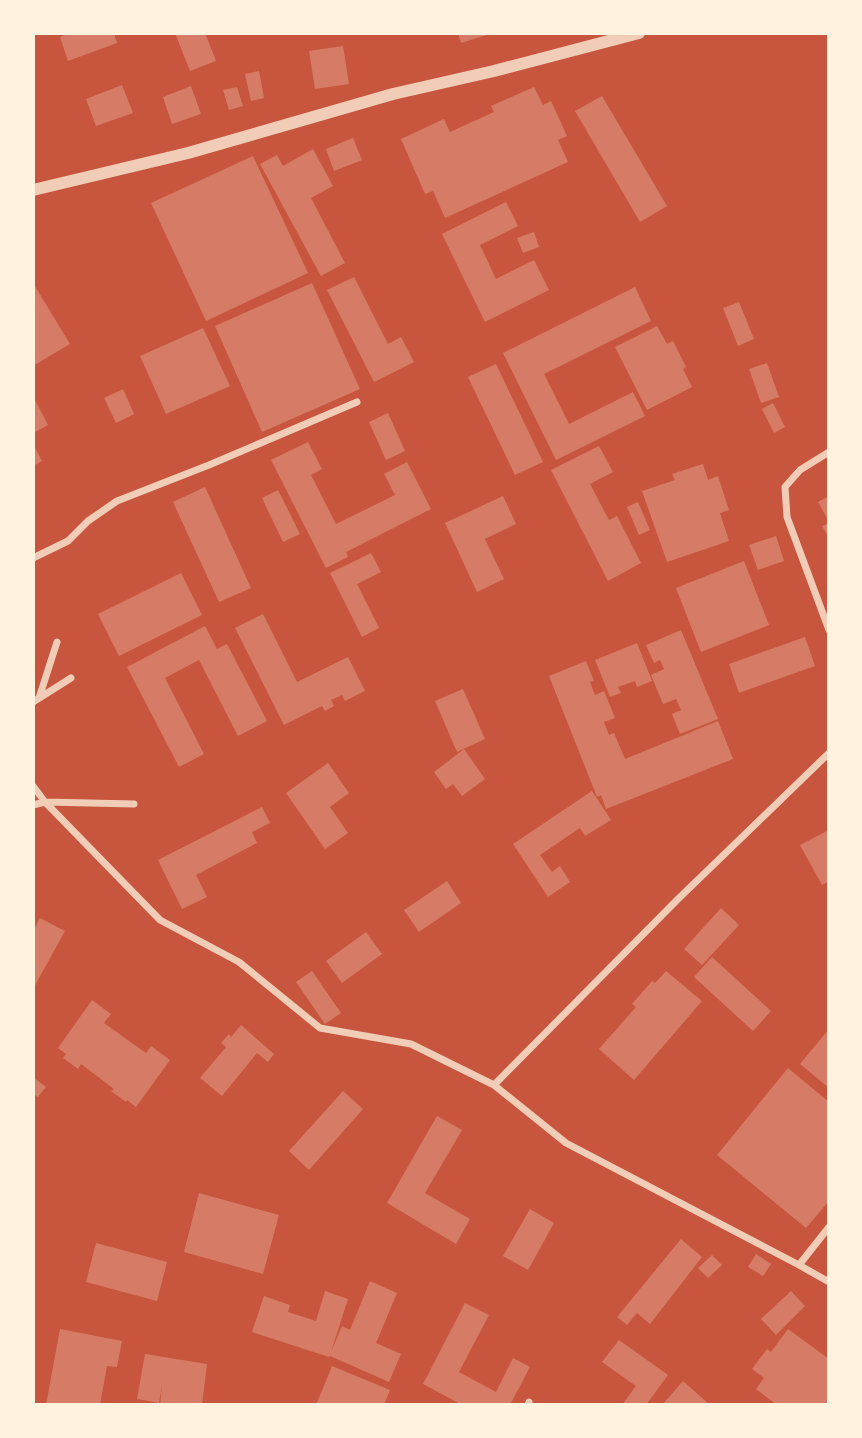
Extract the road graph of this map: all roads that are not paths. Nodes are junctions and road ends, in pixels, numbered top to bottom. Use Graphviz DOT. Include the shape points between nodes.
graph roads {
  1 [pos="639,33"];
  2 [pos="33,190"];
  3 [pos="357,402"];
  4 [pos="829,452"];
  5 [pos="33,558"];
  6 [pos="829,630"];
  7 [pos="57,642"];
  8 [pos="71,678"];
  9 [pos="36,700"];
  10 [pos="829,753"];
  11 [pos="33,786"];
  12 [pos="45,802"];
  13 [pos="134,804"];
  14 [pos="33,805"];
  15 [pos="494,1085"];
  16 [pos="829,1227"];
  17 [pos="799,1265"];
  18 [pos="829,1282"];
  1 -- 2 [label="street"];
  3 -- 5 [label="street" via="117,501 68,541"];
  4 -- 6 [label="street" via="800,470 785,487 787,517"];
  7 -- 9 [label="street"];
  8 -- 9 [label="street"];
  10 -- 15 [label="street"];
  11 -- 12 [label="street"];
  12 -- 13 [label="street"];
  12 -- 14 [label="street"];
  12 -- 15 [label="street" via="160,920 239,962 320,1028 411,1044"];
  15 -- 17 [label="street" via="566,1143"];
  16 -- 17 [label="street"];
  17 -- 18 [label="street"];
}
